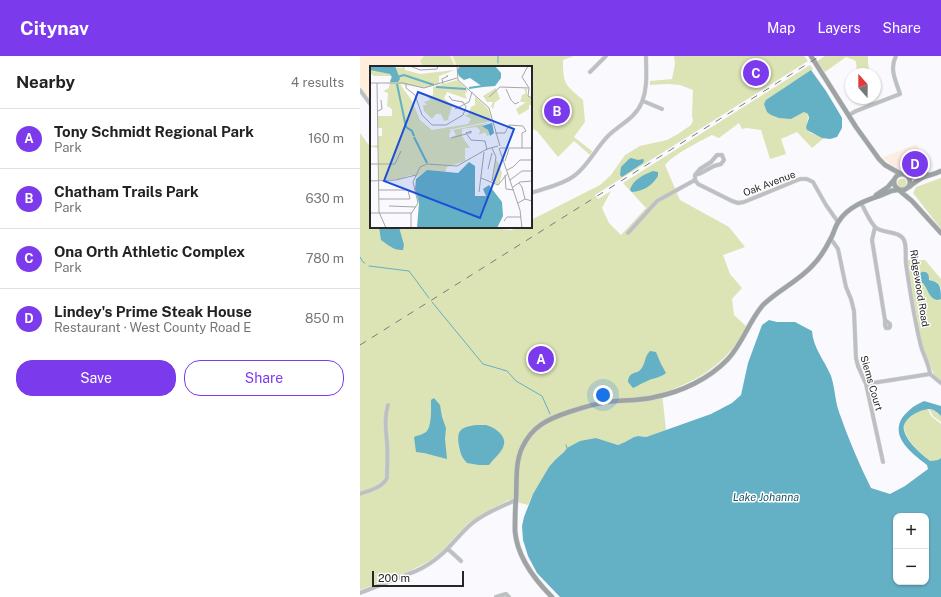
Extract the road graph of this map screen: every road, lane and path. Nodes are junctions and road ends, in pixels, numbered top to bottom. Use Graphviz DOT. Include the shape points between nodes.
graph roads {
  1 [pos="606,56"];
  2 [pos="646,56"];
  3 [pos="811,56"];
  4 [pos="896,56"];
  5 [pos="590,72"];
  6 [pos="360,90"];
  7 [pos="643,101"];
  8 [pos="370,104"];
  9 [pos="662,109"];
  10 [pos="849,115"];
  11 [pos="885,165"];
  12 [pos="941,170"];
  13 [pos="695,174"];
  14 [pos="901,174"];
  15 [pos="908,176"];
  16 [pos="695,180"];
  17 [pos="893,180"];
  18 [pos="909,187"];
  19 [pos="898,190"];
  20 [pos="532,193"];
  21 [pos="873,198"];
  22 [pos="912,201"];
  23 [pos="861,203"];
  24 [pos="838,222"];
  25 [pos="875,227"];
  26 [pos="628,233"];
  27 [pos="941,233"];
  28 [pos="831,239"];
  29 [pos="885,320"];
  30 [pos="930,374"];
  31 [pos="941,383"];
  32 [pos="866,384"];
  33 [pos="388,405"];
  34 [pos="883,462"];
  35 [pos="360,494"];
  36 [pos="516,500"];
  37 [pos="448,549"];
  38 [pos="461,561"];
  39 [pos="360,593"];
  40 [pos="508,595"];
  41 [pos="496,597"];
  42 [pos="552,597"];
  1 -- 5 [label="street"];
  2 -- 7 [label="street" via="647,83"];
  3 -- 10 [label="street"];
  4 -- 10 [label="street" via="892,71 900,94"];
  6 -- 8 [label="street"];
  7 -- 9 [label="street"];
  7 -- 20 [label="street" via="634,116 609,135 574,176"];
  10 -- 11 [label="street"];
  11 -- 14 [label="street"];
  11 -- 17 [label="street"];
  12 -- 15 [label="street" via="914,177"];
  12 -- 18 [label="street"];
  13 -- 13 [label="street" via="723,163 724,157 717,155"];
  13 -- 16 [label="street"];
  14 -- 15 [label="street"];
  14 -- 17 [label="street"];
  15 -- 18 [label="street"];
  16 -- 24 [label="street, Oak Avenue" via="698,184 738,203 800,179 810,180"];
  16 -- 26 [label="street" via="656,201"];
  17 -- 19 [label="street"];
  17 -- 21 [label="street"];
  18 -- 19 [label="street"];
  18 -- 22 [label="street"];
  19 -- 21 [label="street"];
  19 -- 22 [label="street"];
  21 -- 23 [label="street"];
  22 -- 27 [label="street"];
  23 -- 24 [label="street" via="846,212"];
  23 -- 25 [label="street"];
  24 -- 28 [label="street"];
  25 -- 29 [label="street" via="872,240"];
  25 -- 30 [label="street, Ridgewood Road" via="900,235 904,241 920,344"];
  28 -- 32 [label="street, Siems Court" via="838,249 854,311 856,358"];
  28 -- 36 [label="street" via="806,273 765,303 734,352 708,375 662,396 584,407 554,417 538,427 528,438 520,454"];
  30 -- 31 [label="street"];
  30 -- 32 [label="street"];
  32 -- 34 [label="street, Siems Court"];
  33 -- 35 [label="street" via="385,420 387,478 381,486"];
  36 -- 37 [label="street" via="468,526"];
  36 -- 42 [label="street" via="515,531 518,546 533,576"];
  37 -- 38 [label="street"];
  37 -- 39 [label="street" via="419,570"];
  40 -- 41 [label="street"];
}
